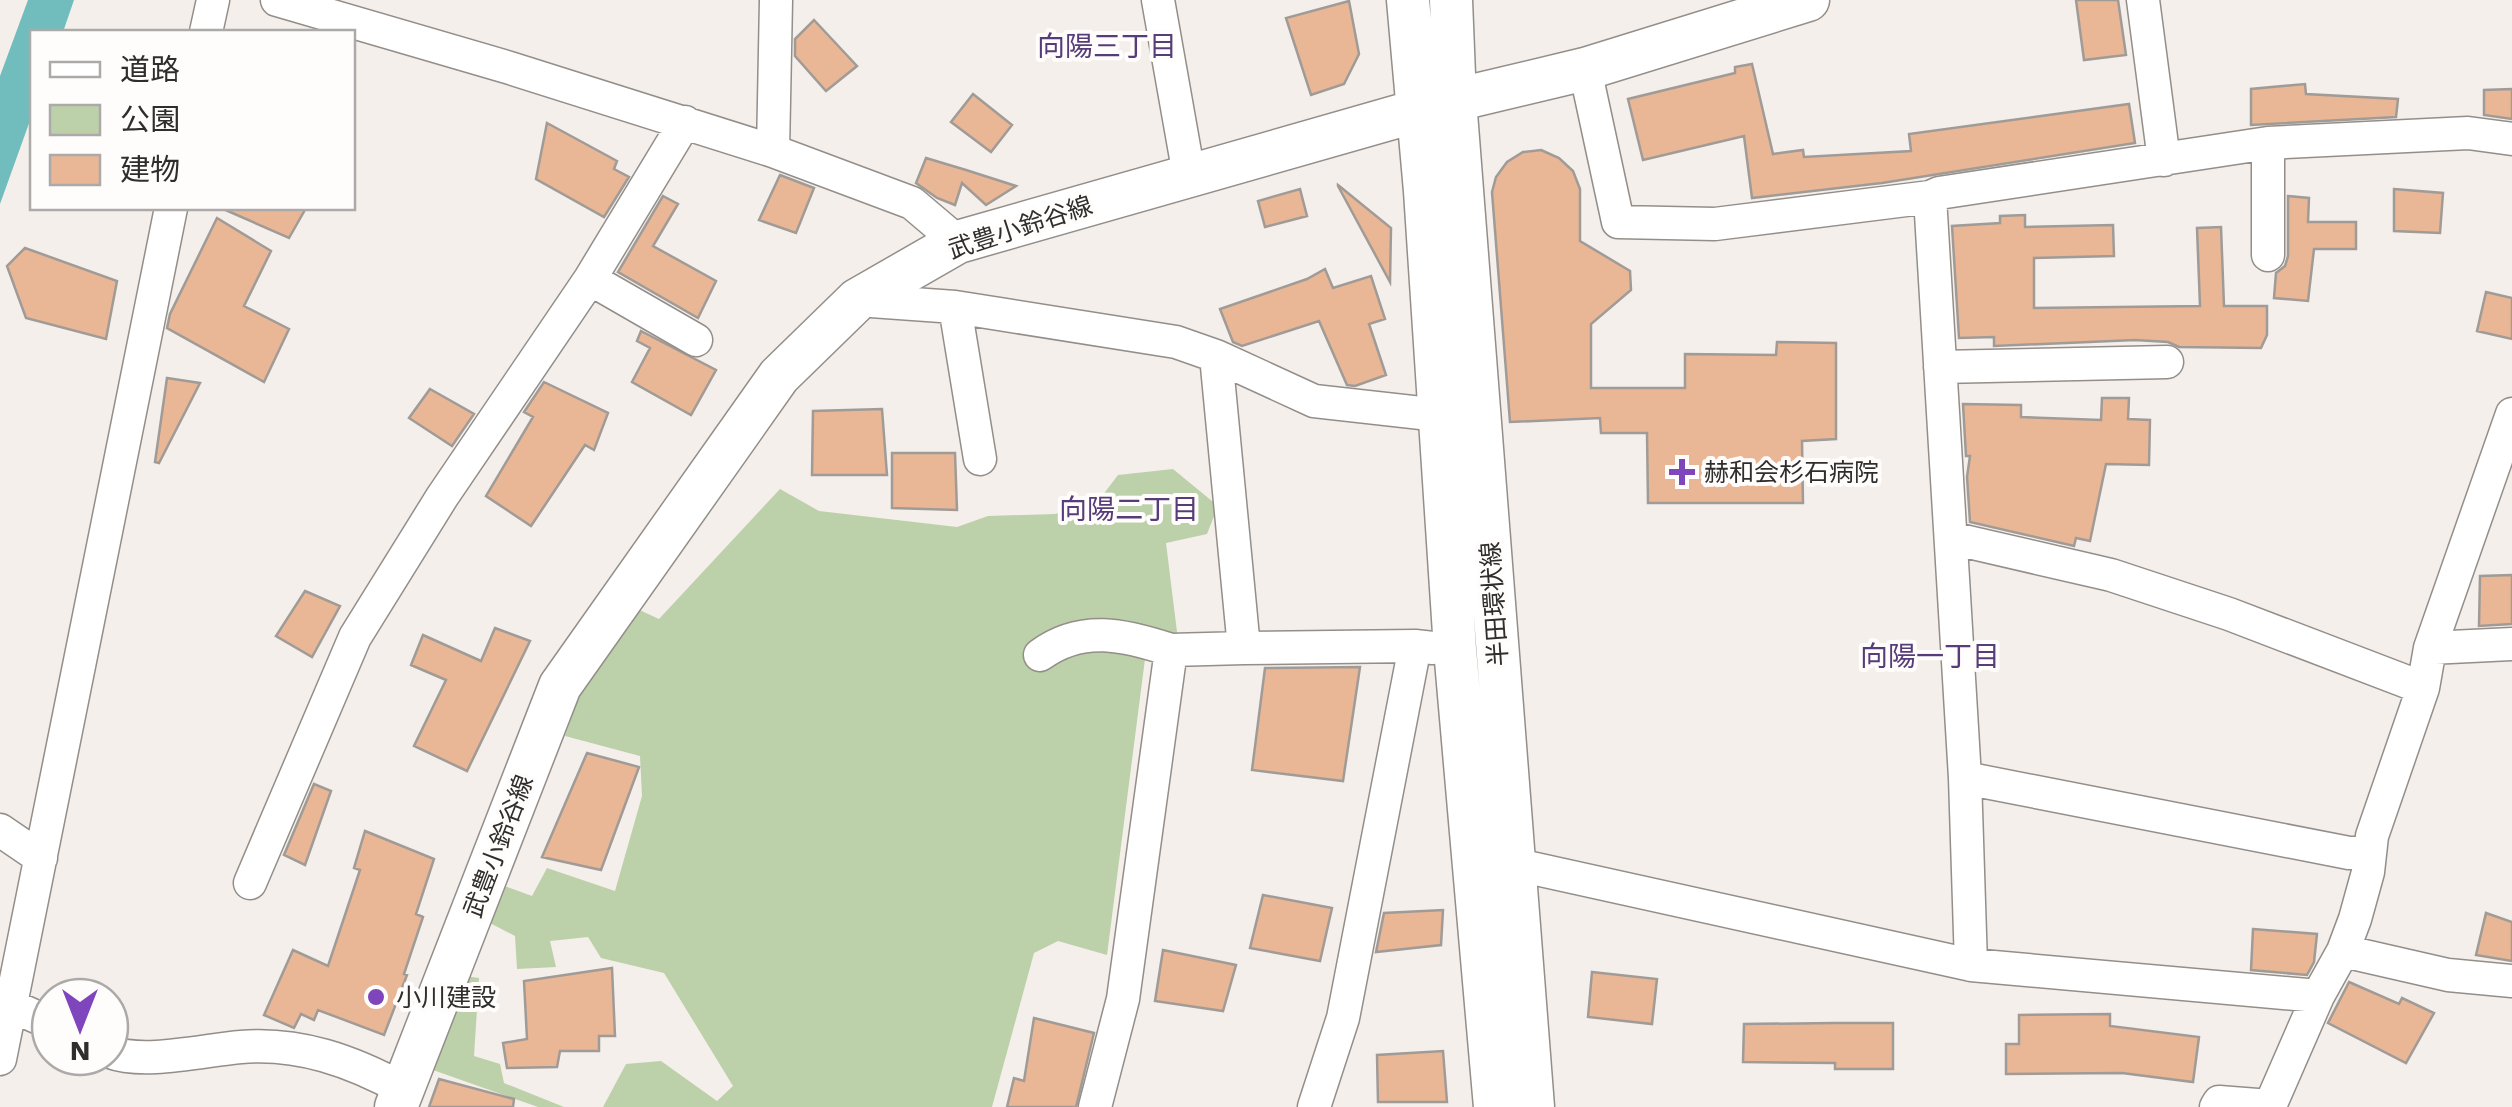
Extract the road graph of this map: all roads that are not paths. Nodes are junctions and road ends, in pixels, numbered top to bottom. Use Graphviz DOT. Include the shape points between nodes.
graph roads {
  1 [pos="213,0"];
  2 [pos="276,0"];
  3 [pos="776,0"];
  4 [pos="1158,0"];
  5 [pos="1408,0"];
  6 [pos="1451,0"];
  7 [pos="1808,0"];
  8 [pos="2143,0"];
  9 [pos="206,30"];
  10 [pos="1585,69"];
  11 [pos="1435,106"];
  12 [pos="686,122"];
  13 [pos="2512,139"];
  14 [pos="2268,143"];
  15 [pos="773,151"];
  16 [pos="2164,160"];
  17 [pos="1189,175"];
  18 [pos="1930,197"];
  19 [pos="171,210"];
  20 [pos="958,242"];
  21 [pos="2268,255"];
  22 [pos="590,279"];
  23 [pos="858,300"];
  24 [pos="955,307"];
  25 [pos="696,340"];
  26 [pos="1216,356"];
  27 [pos="2166,362"];
  28 [pos="1940,367"];
  29 [pos="2512,414"];
  30 [pos="1438,415"];
  31 [pos="980,459"];
  32 [pos="1951,538"];
  33 [pos="2512,644"];
  34 [pos="1244,648"];
  35 [pos="1435,648"];
  36 [pos="2430,648"];
  37 [pos="1171,650"];
  38 [pos="1040,654"];
  39 [pos="2422,688"];
  40 [pos="1965,778"];
  41 [pos="0,830"];
  42 [pos="2370,853"];
  43 [pos="41,858"];
  44 [pos="1514,864"];
  45 [pos="250,883"];
  46 [pos="2343,951"];
  47 [pos="1970,964"];
  48 [pos="2512,981"];
  49 [pos="2318,996"];
  50 [pos="12,1006"];
  51 [pos="30,1014"];
  52 [pos="130,1054"];
  53 [pos="0,1059"];
  54 [pos="400,1098"];
  55 [pos="1095,1107"];
  56 [pos="1314,1107"];
  57 [pos="1495,1107"];
  58 [pos="1533,1107"];
  59 [pos="2216,1107"];
  1 -- 9 [label="street"];
  2 -- 12 [label="street"];
  3 -- 15 [label="street"];
  4 -- 17 [label="street"];
  5 -- 11 [label="main road"];
  6 -- 11 [label="main road"];
  7 -- 10 [label="main road, 武豊小鈴谷線"];
  8 -- 16 [label="street"];
  10 -- 11 [label="main road, 武豊小鈴谷線"];
  10 -- 18 [label="street" via="1618,222 1715,224"];
  11 -- 17 [label="main road, 武豊小鈴谷線"];
  11 -- 30 [label="main road, 半田環状線" via="1425,192"];
  11 -- 44 [label="main road, 半田環状線"];
  12 -- 15 [label="street"];
  12 -- 22 [label="street"];
  13 -- 14 [label="street" via="2468,133"];
  14 -- 16 [label="street"];
  14 -- 21 [label="street"];
  15 -- 20 [label="street" via="912,202"];
  16 -- 18 [label="street"];
  17 -- 20 [label="main road, 武豊小鈴谷線"];
  18 -- 28 [label="street"];
  19 -- 43 [label="street"];
  20 -- 23 [label="main road, 武豊小鈴谷線"];
  22 -- 25 [label="street"];
  22 -- 45 [label="street" via="355,637"];
  23 -- 24 [label="street"];
  23 -- 54 [label="main road, 武豊小鈴谷線" via="780,376 560,686"];
  24 -- 26 [label="street" via="1176,342"];
  24 -- 31 [label="street"];
  26 -- 30 [label="street" via="1314,401"];
  26 -- 34 [label="street"];
  27 -- 28 [label="street"];
  28 -- 32 [label="street"];
  29 -- 36 [label="street"];
  30 -- 35 [label="main road, 半田環状線"];
  32 -- 39 [label="street" via="2111,576"];
  32 -- 40 [label="street"];
  33 -- 36 [label="street"];
  34 -- 35 [label="street"];
  34 -- 37 [label="street"];
  35 -- 56 [label="street" via="1343,1018"];
  35 -- 57 [label="main road, 半田環状線"];
  36 -- 39 [label="street"];
  37 -- 38 [label="street" via="1103,633 1077,636"];
  37 -- 55 [label="street" via="1124,1000"];
  39 -- 42 [label="street"];
  40 -- 42 [label="street"];
  40 -- 47 [label="street"];
  41 -- 43 [label="street"];
  42 -- 46 [label="street"];
  43 -- 50 [label="street"];
  44 -- 47 [label="street"];
  44 -- 58 [label="main road, 半田環状線"];
  46 -- 48 [label="street" via="2448,975"];
  46 -- 49 [label="street"];
  47 -- 49 [label="street"];
  49 -- 59 [label="street" via="2270,1106"];
  50 -- 51 [label="street"];
  50 -- 53 [label="street"];
  52 -- 54 [label="street" via="302,1048 363,1069"];
}
